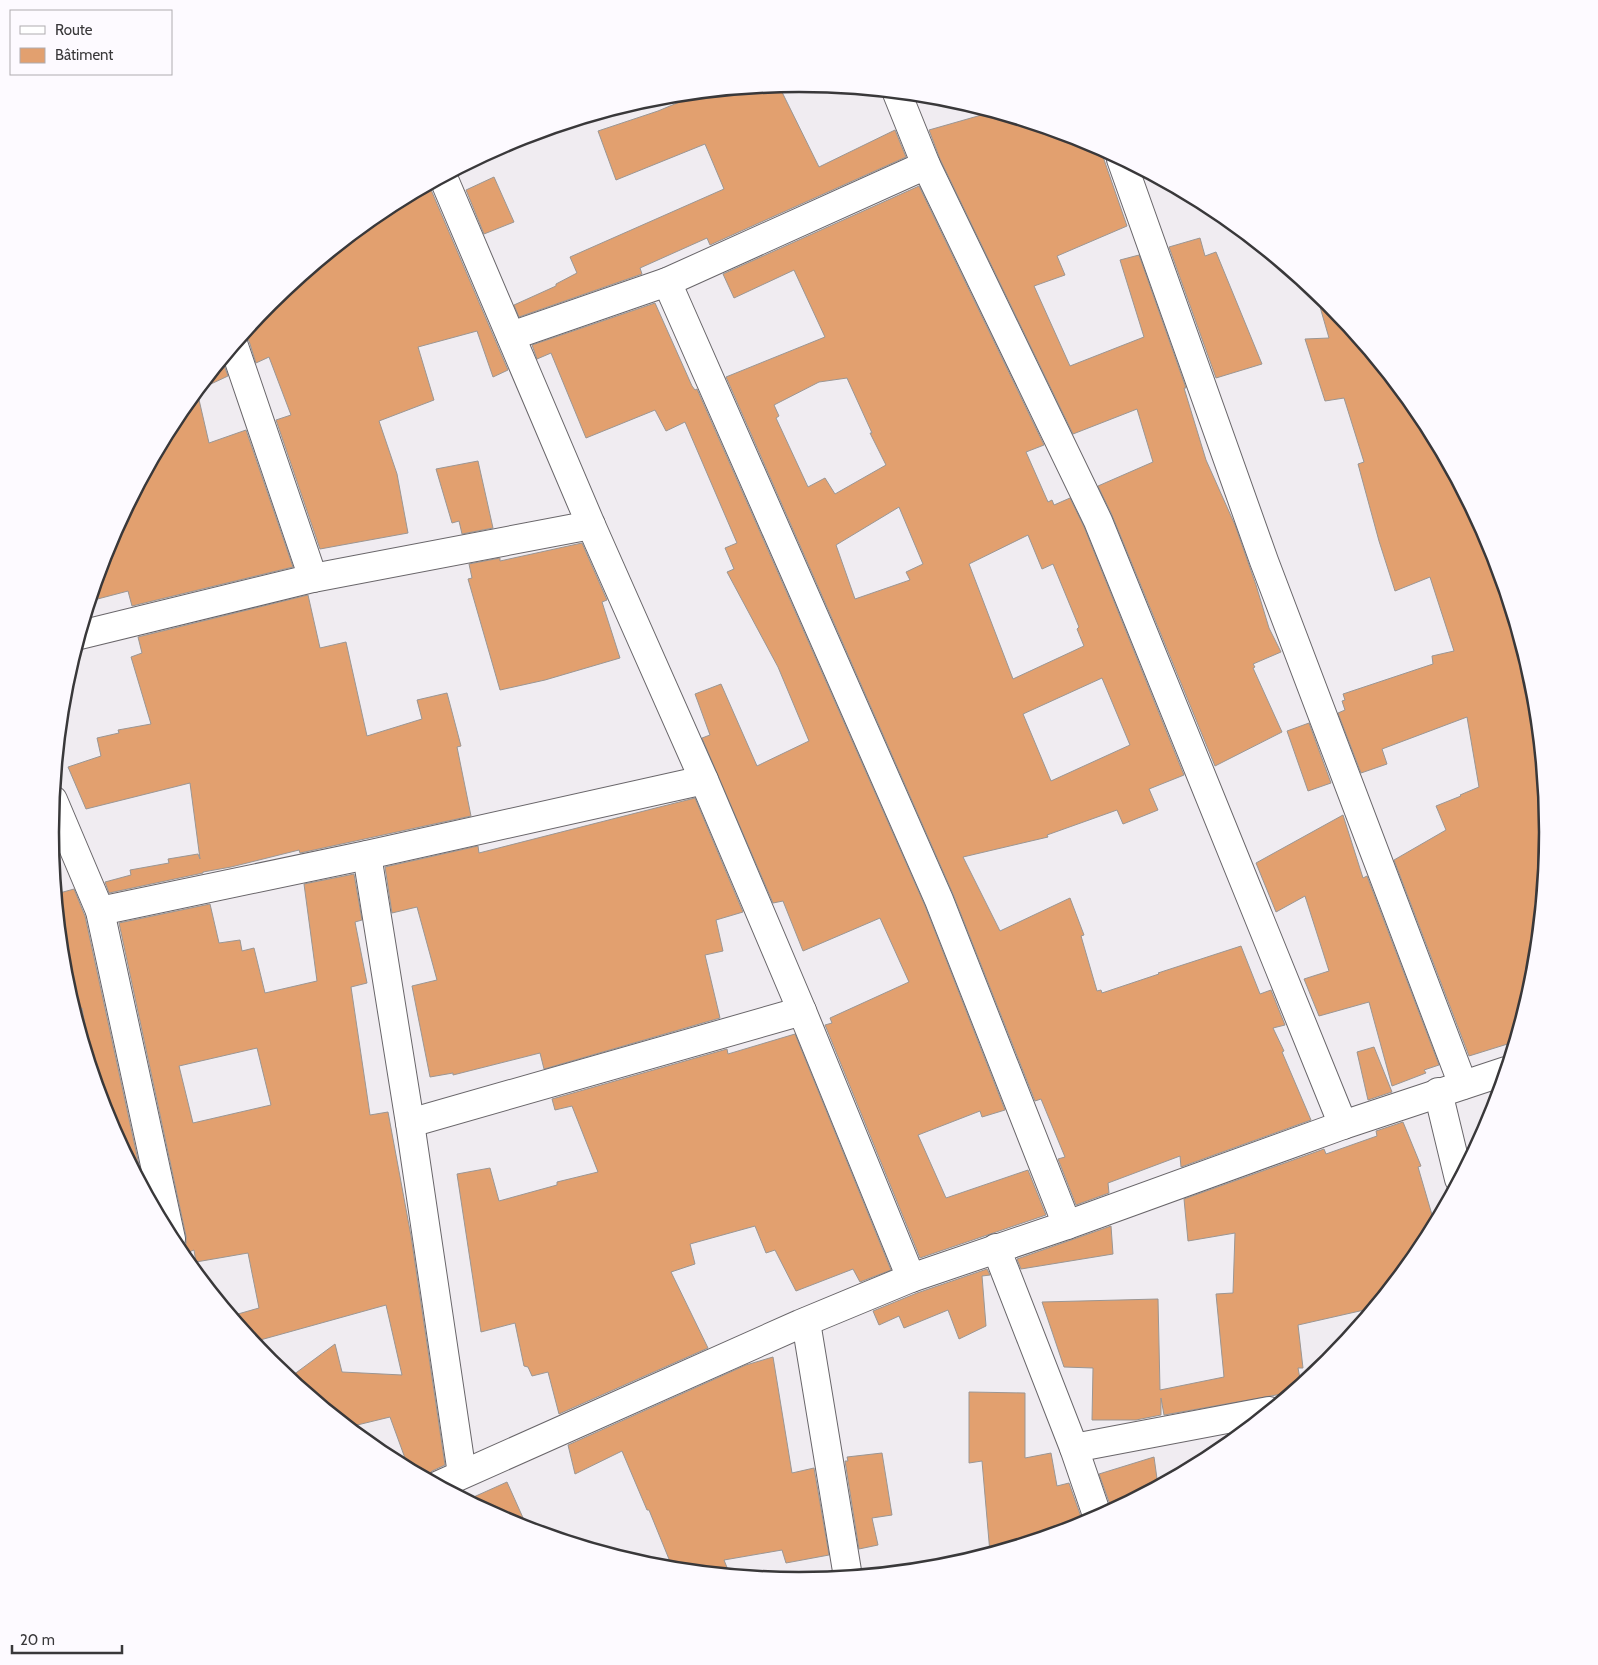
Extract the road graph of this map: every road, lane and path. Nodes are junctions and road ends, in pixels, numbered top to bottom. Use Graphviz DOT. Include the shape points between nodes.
graph roads {
  1 [pos="900,100"];
  2 [pos="926,165"];
  3 [pos="1124,168"];
  4 [pos="445,183"];
  5 [pos="667,282"];
  6 [pos="511,336"];
  7 [pos="236,352"];
  8 [pos="591,525"];
  9 [pos="313,578"];
  10 [pos="86,633"];
  11 [pos="704,780"];
  12 [pos="59,815"];
  13 [pos="367,855"];
  14 [pos="100,911"];
  15 [pos="802,1011"];
  16 [pos="1499,1073"];
  17 [pos="1450,1089"];
  18 [pos="410,1123"];
  19 [pos="1343,1125"];
  20 [pos="1458,1169"];
  21 [pos="166,1215"];
  22 [pos="1067,1225"];
  23 [pos="996,1248"];
  24 [pos="911,1278"];
  25 [pos="806,1322"];
  26 [pos="1258,1413"];
  27 [pos="1074,1448"];
  28 [pos="454,1475"];
  29 [pos="1095,1510"];
  30 [pos="847,1571"];
  1 -- 2 [label="street"];
  2 -- 5 [label="street"];
  2 -- 19 [label="street" via="1098,521"];
  3 -- 17 [label="street"];
  4 -- 6 [label="street"];
  5 -- 6 [label="street"];
  5 -- 22 [label="street" via="939,900"];
  6 -- 8 [label="street"];
  7 -- 9 [label="street"];
  8 -- 9 [label="street"];
  8 -- 11 [label="street"];
  9 -- 10 [label="street"];
  11 -- 13 [label="street"];
  11 -- 15 [label="street"];
  12 -- 14 [label="street"];
  13 -- 14 [label="street"];
  13 -- 18 [label="street"];
  13 -- 28 [label="street"];
  14 -- 21 [label="street"];
  15 -- 18 [label="street"];
  15 -- 24 [label="street"];
  16 -- 17 [label="street"];
  17 -- 19 [label="street"];
  17 -- 20 [label="street"];
  18 -- 28 [label="street"];
  19 -- 22 [label="street"];
  22 -- 23 [label="street"];
  23 -- 24 [label="street"];
  23 -- 27 [label="street"];
  24 -- 25 [label="street"];
  25 -- 28 [label="street"];
  25 -- 30 [label="street"];
  26 -- 27 [label="street"];
  27 -- 29 [label="street"];
}
